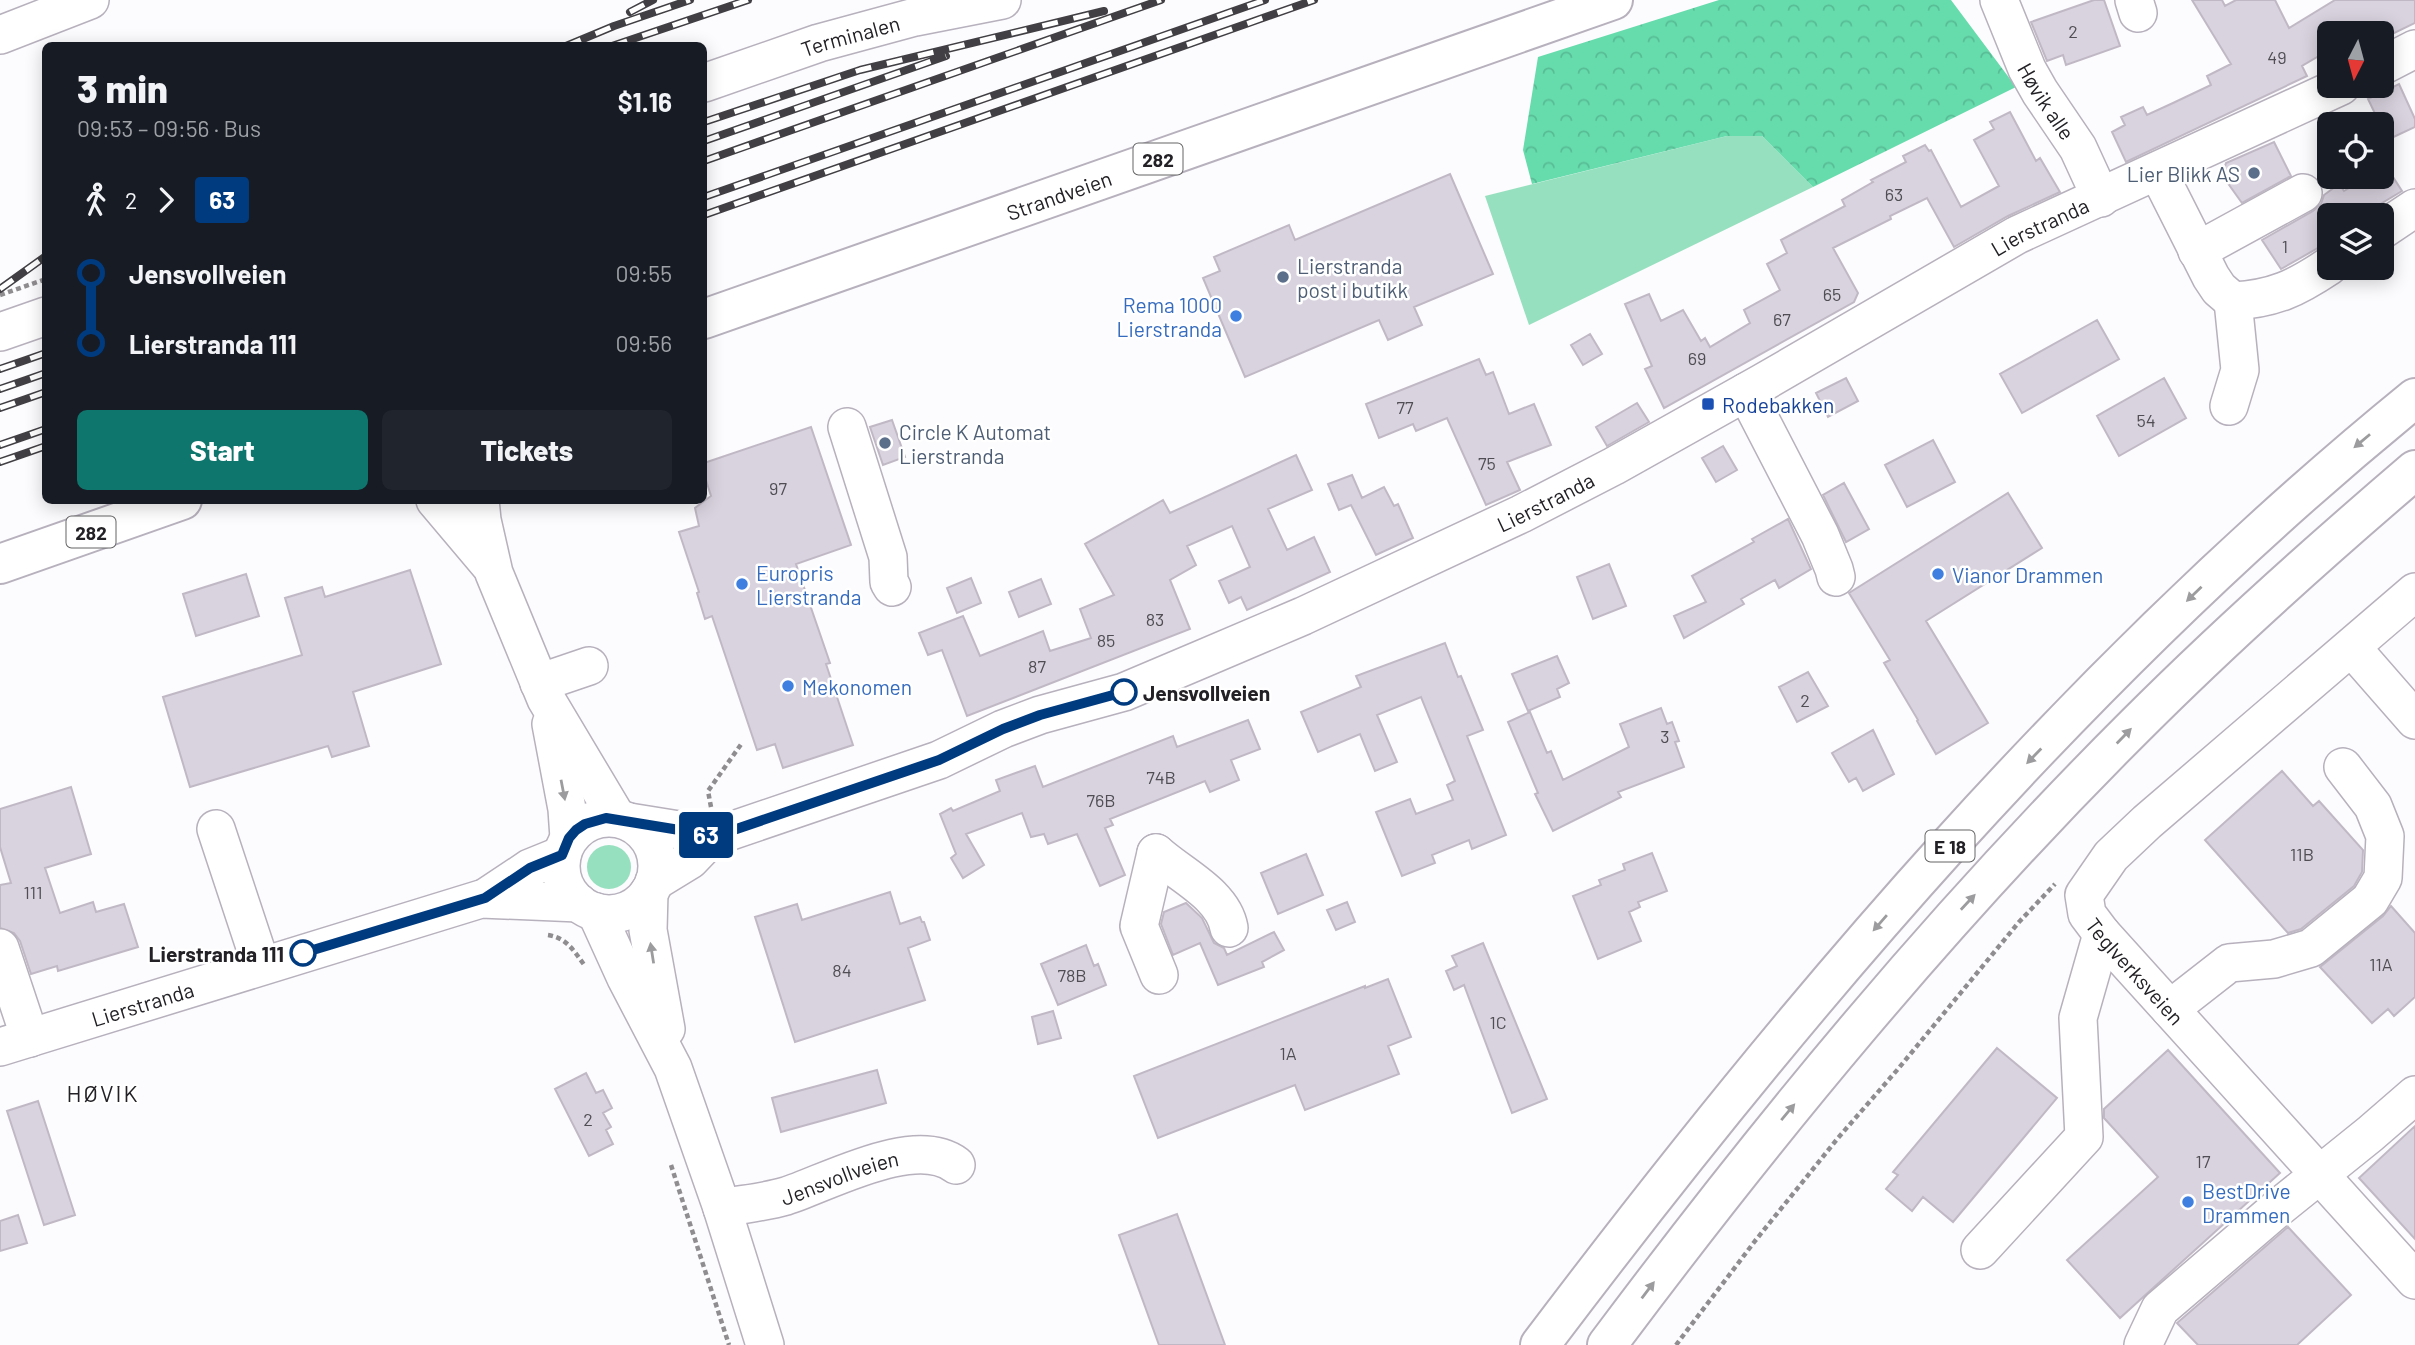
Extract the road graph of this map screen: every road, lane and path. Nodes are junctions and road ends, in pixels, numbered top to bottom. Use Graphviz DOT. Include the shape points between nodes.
graph roads {
  1 [pos="1002,0"];
  2 [pos="1613,0"];
  3 [pos="1998,0"];
  4 [pos="80,2"];
  5 [pos="0,35"];
  6 [pos="2415,49"];
  7 [pos="2394,60"];
  8 [pos="707,82"];
  9 [pos="2317,97"];
  10 [pos="2158,172"];
  11 [pos="2303,193"];
  12 [pos="2101,198"];
  13 [pos="2415,208"];
  14 [pos="2394,222"];
  15 [pos="2197,251"];
  16 [pos="2317,273"];
  17 [pos="42,280"];
  18 [pos="0,295"];
  19 [pos="2233,300"];
  20 [pos="42,317"];
  21 [pos="707,317"];
  22 [pos="0,332"];
  23 [pos="1745,393"];
  24 [pos="2415,398"];
  25 [pos="2229,405"];
  26 [pos="847,427"];
  27 [pos="2415,470"];
  28 [pos="171,504"];
  29 [pos="439,504"];
  30 [pos="480,504"];
  31 [pos="0,564"];
  32 [pos="494,573"];
  33 [pos="1836,577"];
  34 [pos="892,587"];
  35 [pos="2415,592"];
  36 [pos="2353,648"];
  37 [pos="589,666"];
  38 [pos="542,691"];
  39 [pos="2415,720"];
  40 [pos="742,743"];
  41 [pos="2343,767"];
  42 [pos="623,820"];
  43 [pos="713,825"];
  44 [pos="216,829"];
  45 [pos="565,847"];
  46 [pos="652,887"];
  47 [pos="485,898"];
  48 [pos="588,908"];
  49 [pos="1229,928"];
  50 [pos="542,934"];
  51 [pos="2102,934"];
  52 [pos="0,948"];
  53 [pos="261,965"];
  54 [pos="586,968"];
  55 [pos="1159,975"];
  56 [pos="2170,1009"];
  57 [pos="15,1042"];
  58 [pos="673,1068"];
  59 [pos="2415,1095"];
  60 [pos="668,1153"];
  61 [pos="956,1165"];
  62 [pos="2319,1175"];
  63 [pos="722,1208"];
  64 [pos="1755,1241"];
  65 [pos="1980,1250"];
  66 [pos="2415,1280"];
  67 [pos="729,1345"];
  68 [pos="765,1345"];
  69 [pos="1540,1345"];
  70 [pos="1607,1345"];
  71 [pos="1676,1345"];
  72 [pos="2143,1345"];
  1 -- 8 [label="street, Terminalen" via="831,39"];
  2 -- 21 [label="main road, Strandveien / 282"];
  3 -- 12 [label="street, Høvik alle" via="2027,69 2078,148"];
  4 -- 5 [label="street"];
  6 -- 7 [label="street"];
  9 -- 10 [label="street, Lierstranda"];
  10 -- 12 [label="street, Lierstranda"];
  10 -- 15 [label="street"];
  11 -- 15 [label="street"];
  12 -- 23 [label="street, Lierstranda" via="2017,235"];
  13 -- 14 [label="street"];
  15 -- 19 [label="street" via="2219,289"];
  16 -- 19 [label="street" via="2266,298"];
  17 -- 18 [label="path"];
  19 -- 25 [label="street" via="2239,370"];
  20 -- 22 [label="street"];
  23 -- 33 [label="street" via="1820,535"];
  23 -- 43 [label="street, Lierstranda" via="1521,514 1191,664 1124,692 1040,715 939,760 766,821"];
  24 -- 69 [label="main road, E 18, one-way" via="2303,491 2176,612 1933,863 1742,1086"];
  26 -- 34 [label="street" via="888,557"];
  70 -- 27 [label="main road, E 18, one-way" via="1877,1004 2041,822 2214,649"];
  28 -- 31 [label="main road, 282"];
  29 -- 32 [label="street"];
  30 -- 32 [label="street"];
  32 -- 38 [label="street"];
  35 -- 36 [label="street, Teglverksveien"];
  36 -- 39 [label="street"];
  36 -- 51 [label="street, Teglverksveien" via="2111,856 2084,895 2087,914"];
  37 -- 38 [label="street"];
  38 -- 42 [label="street"];
  38 -- 45 [label="street, one-way" via="567,809"];
  40 -- 43 [label="path" via="708,791"];
  41 -- 56 [label="street" via="2374,806 2385,836 2383,878 2370,900 2311,948 2274,959 2229,963"];
  42 -- 43 [label="street, Lierstranda"];
  42 -- 45 [label="street" via="585,824"];
  42 -- 46 [label="street" via="641,830 653,847 657,868"];
  43 -- 46 [label="street, Lierstranda" via="690,860"];
  44 -- 53 [label="street"];
  45 -- 47 [label="street, Lierstranda"];
  45 -- 48 [label="street" via="563,882 569,894"];
  46 -- 48 [label="street" via="631,908 620,912"];
  58 -- 46 [label="street, one-way" via="648,930"];
  47 -- 48 [label="street, Lierstranda"];
  47 -- 53 [label="street, Lierstranda"];
  48 -- 58 [label="street"];
  49 -- 55 [label="street" via="1228,918 1211,897 1156,853 1139,926"];
  50 -- 54 [label="path" via="563,939"];
  51 -- 56 [label="street, Teglverksveien"];
  51 -- 65 [label="street" via="2078,1018 2084,1137"];
  52 -- 57 [label="street"];
  53 -- 57 [label="street, Lierstranda"];
  56 -- 62 [label="street, Teglverksveien"];
  58 -- 63 [label="street"];
  59 -- 62 [label="street"];
  60 -- 67 [label="path"];
  61 -- 63 [label="street, Jensvollveien" via="936,1156 909,1155 783,1197"];
  62 -- 66 [label="street, Teglverksveien"];
  62 -- 72 [label="street" via="2160,1309"];
  63 -- 68 [label="street"];
  64 -- 71 [label="path"];
}
